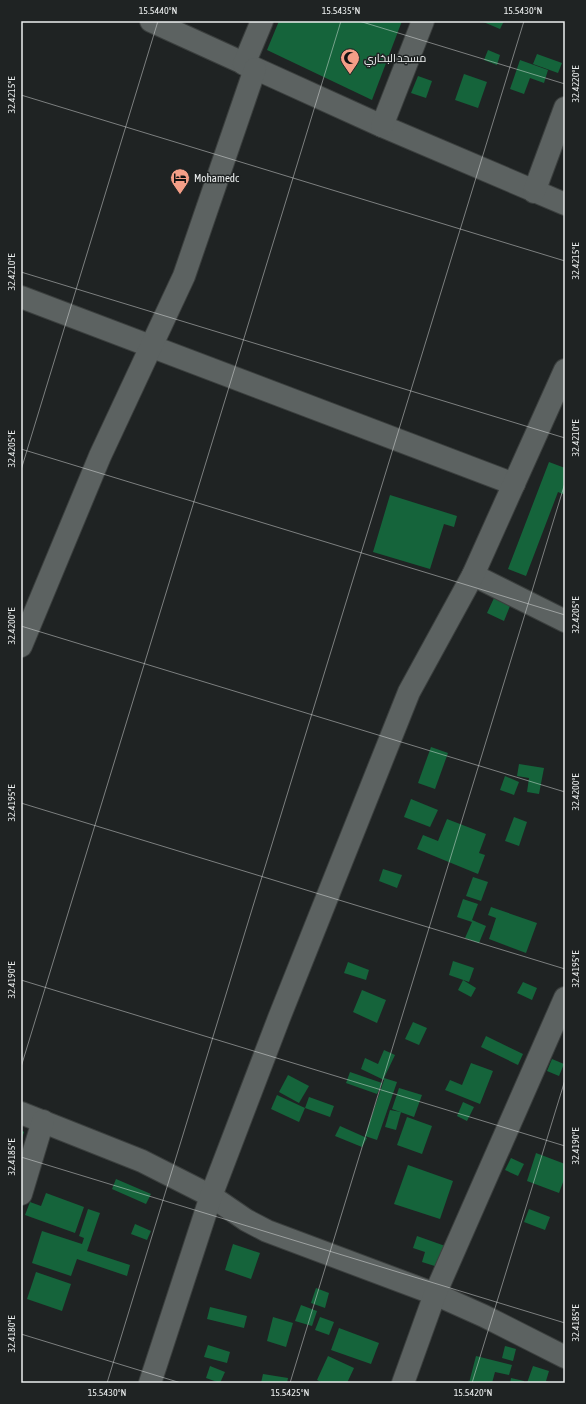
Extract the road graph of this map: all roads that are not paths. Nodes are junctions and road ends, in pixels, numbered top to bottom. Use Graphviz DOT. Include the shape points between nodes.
graph roads {
  1 [pos="151,21"];
  2 [pos="262,21"];
  3 [pos="423,21"];
  4 [pos="250,67"];
  5 [pos="565,108"];
  6 [pos="382,126"];
  7 [pos="534,192"];
  8 [pos="565,204"];
  9 [pos="21,297"];
  10 [pos="151,347"];
  11 [pos="565,370"];
  12 [pos="514,484"];
  13 [pos="473,575"];
  14 [pos="565,621"];
  15 [pos="21,646"];
  16 [pos="565,998"];
  17 [pos="21,1113"];
  18 [pos="43,1121"];
  19 [pos="21,1194"];
  20 [pos="211,1196"];
  21 [pos="435,1294"];
  22 [pos="565,1357"];
  23 [pos="150,1383"];
  24 [pos="403,1383"];
  1 -- 4 [label="street"];
  2 -- 4 [label="street"];
  3 -- 6 [label="street"];
  4 -- 6 [label="street"];
  4 -- 10 [label="street" via="184,276"];
  5 -- 7 [label="street"];
  6 -- 7 [label="street"];
  7 -- 8 [label="street"];
  9 -- 10 [label="street"];
  10 -- 12 [label="street"];
  10 -- 15 [label="street" via="100,456"];
  11 -- 12 [label="street"];
  12 -- 13 [label="street"];
  13 -- 14 [label="street"];
  13 -- 20 [label="street" via="409,692 278,1018"];
  16 -- 21 [label="street"];
  17 -- 18 [label="street"];
  18 -- 19 [label="street"];
  18 -- 20 [label="street" via="142,1161"];
  20 -- 21 [label="street" via="246,1220 268,1231"];
  20 -- 23 [label="street"];
  21 -- 22 [label="street"];
  21 -- 24 [label="street"];
}
